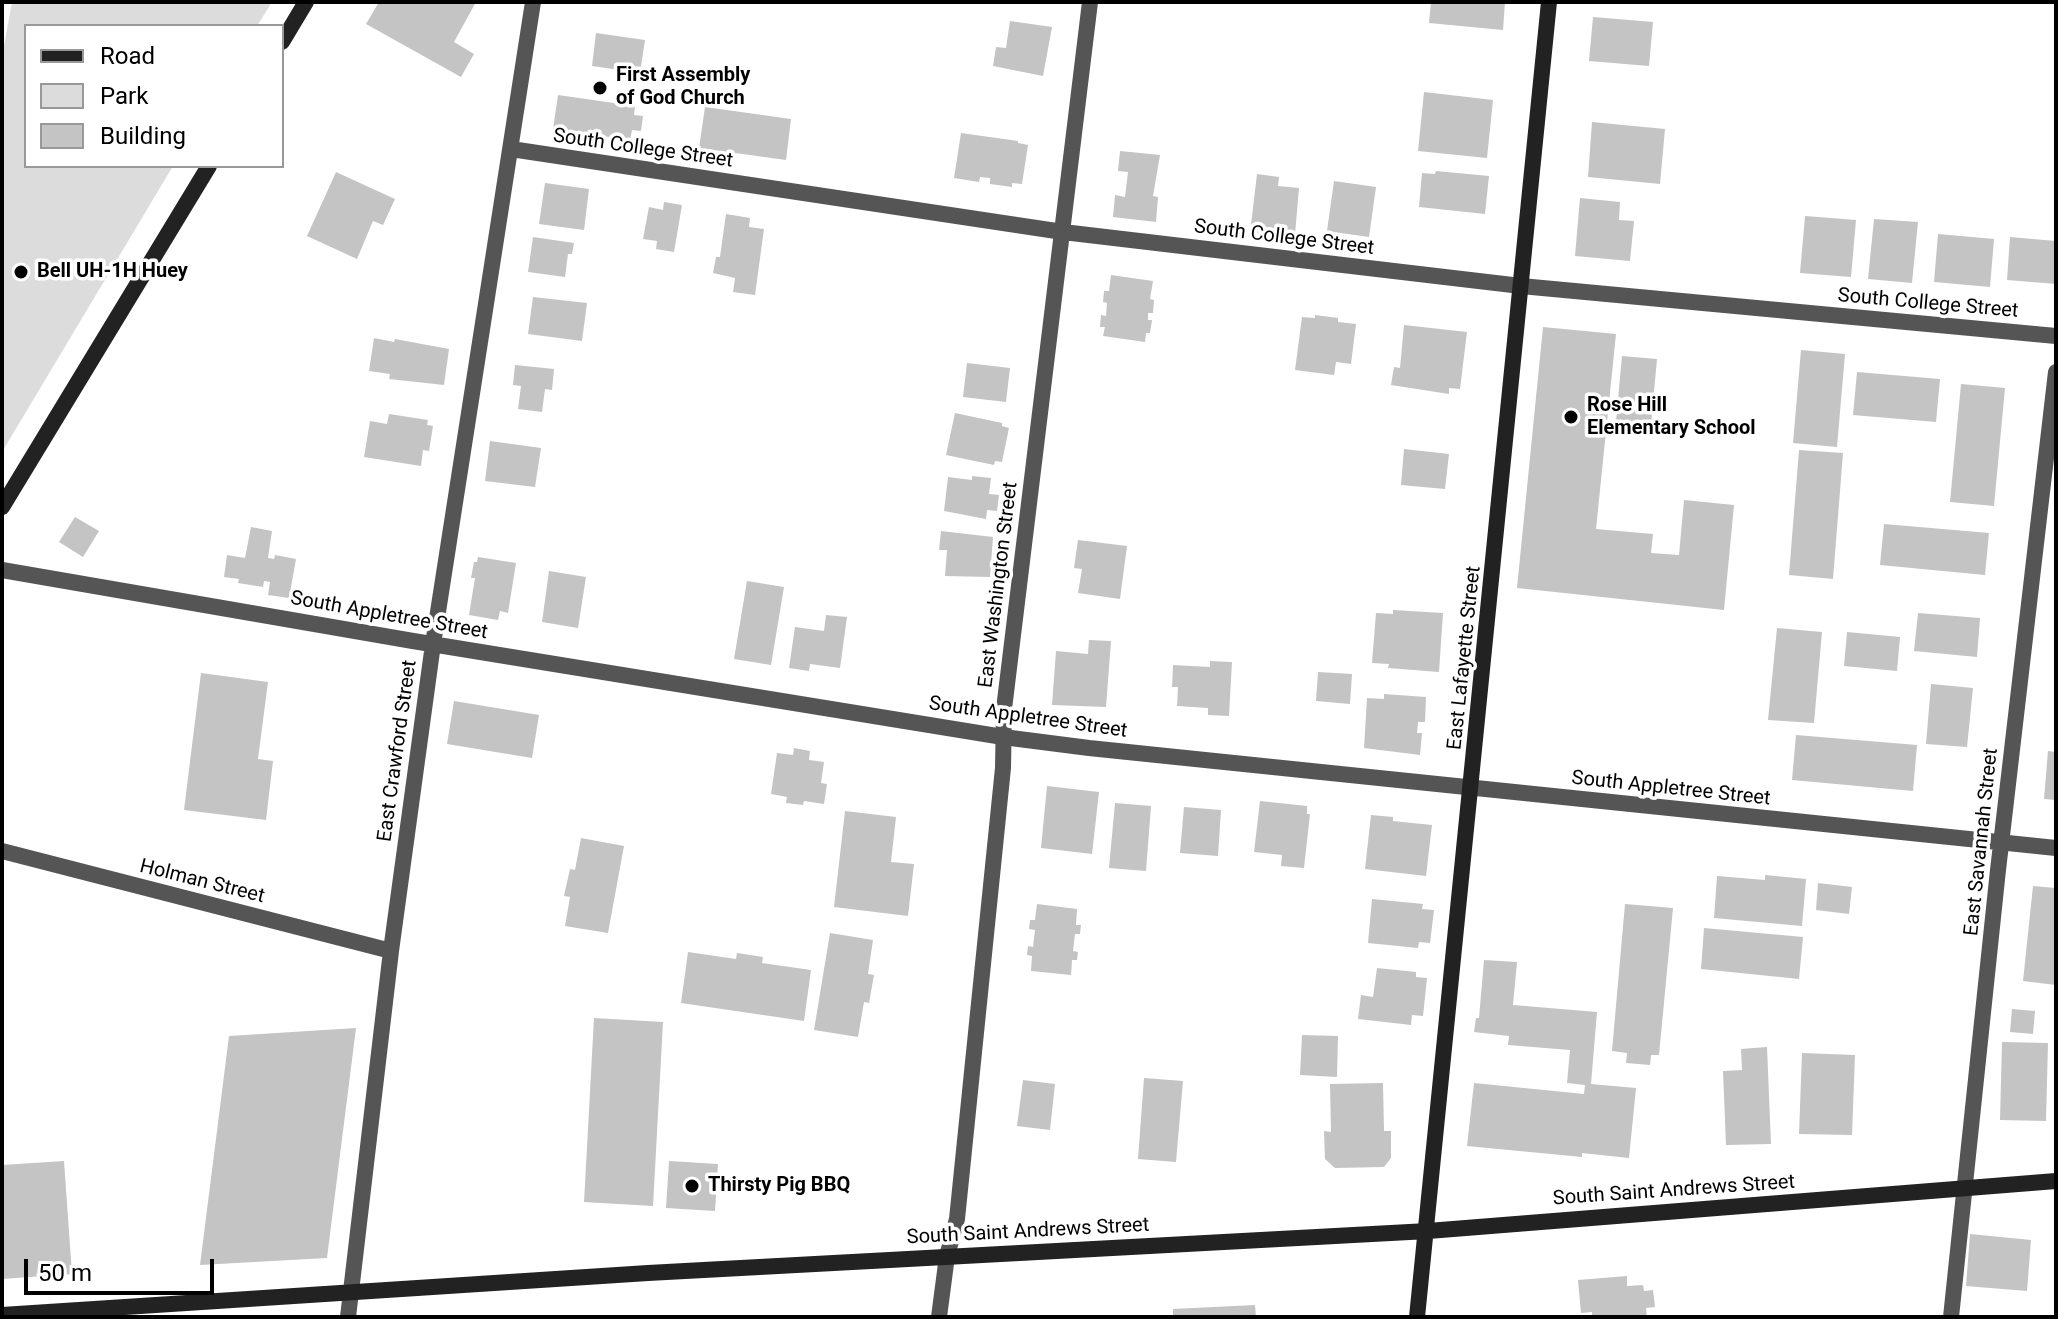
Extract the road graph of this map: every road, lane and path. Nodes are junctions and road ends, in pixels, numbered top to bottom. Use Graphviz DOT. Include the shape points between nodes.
graph roads {
  1 [pos="306,2"];
  2 [pos="533,2"];
  3 [pos="1090,2"];
  4 [pos="1549,2"];
  5 [pos="284,39"];
  6 [pos="511,149"];
  7 [pos="208,168"];
  8 [pos="1063,232"];
  9 [pos="1521,286"];
  10 [pos="2056,336"];
  11 [pos="2056,372"];
  12 [pos="2,507"];
  13 [pos="2,570"];
  14 [pos="433,644"];
  15 [pos="1003,737"];
  16 [pos="1472,788"];
  17 [pos="2001,843"];
  18 [pos="2056,848"];
  19 [pos="2,851"];
  20 [pos="391,951"];
  21 [pos="2056,1181"];
  22 [pos="1966,1189"];
  23 [pos="1428,1231"];
  24 [pos="947,1256"];
  25 [pos="351,1293"];
  26 [pos="2,1315"];
  27 [pos="348,1317"];
  28 [pos="939,1317"];
  29 [pos="1417,1317"];
  30 [pos="1951,1317"];
  1 -- 5 [label="street"];
  2 -- 6 [label="street, East Crawford Street"];
  3 -- 8 [label="street, East Washington Street"];
  4 -- 9 [label="street, East Lafayette Street"];
  6 -- 8 [label="street, South College Street"];
  6 -- 14 [label="street, East Crawford Street"];
  7 -- 12 [label="street"];
  8 -- 9 [label="street, South College Street"];
  8 -- 15 [label="street, East Washington Street"];
  9 -- 10 [label="street, South College Street"];
  9 -- 16 [label="street, East Lafayette Street"];
  11 -- 17 [label="street, East Savannah Street"];
  13 -- 14 [label="street, South Appletree Street"];
  14 -- 15 [label="street, South Appletree Street"];
  14 -- 20 [label="street, East Crawford Street"];
  15 -- 16 [label="street, South Appletree Street"];
  15 -- 24 [label="street, East Washington Street" via="957,1219"];
  16 -- 17 [label="street, South Appletree Street"];
  16 -- 23 [label="street, East Lafayette Street"];
  17 -- 18 [label="street, South Appletree Street"];
  17 -- 22 [label="street, East Savannah Street"];
  19 -- 20 [label="street, Holman Street"];
  20 -- 25 [label="street, East Crawford Street"];
  21 -- 22 [label="street, South Saint Andrews Street"];
  22 -- 23 [label="street, South Saint Andrews Street"];
  22 -- 30 [label="street, East Savannah Street"];
  23 -- 24 [label="street, South Saint Andrews Street"];
  23 -- 29 [label="street, East Lafayette Street"];
  24 -- 25 [label="street, South Saint Andrews Street"];
  24 -- 28 [label="street, East Washington Street"];
  25 -- 26 [label="street, South Saint Andrews Street"];
  25 -- 27 [label="street, East Crawford Street"];
}
